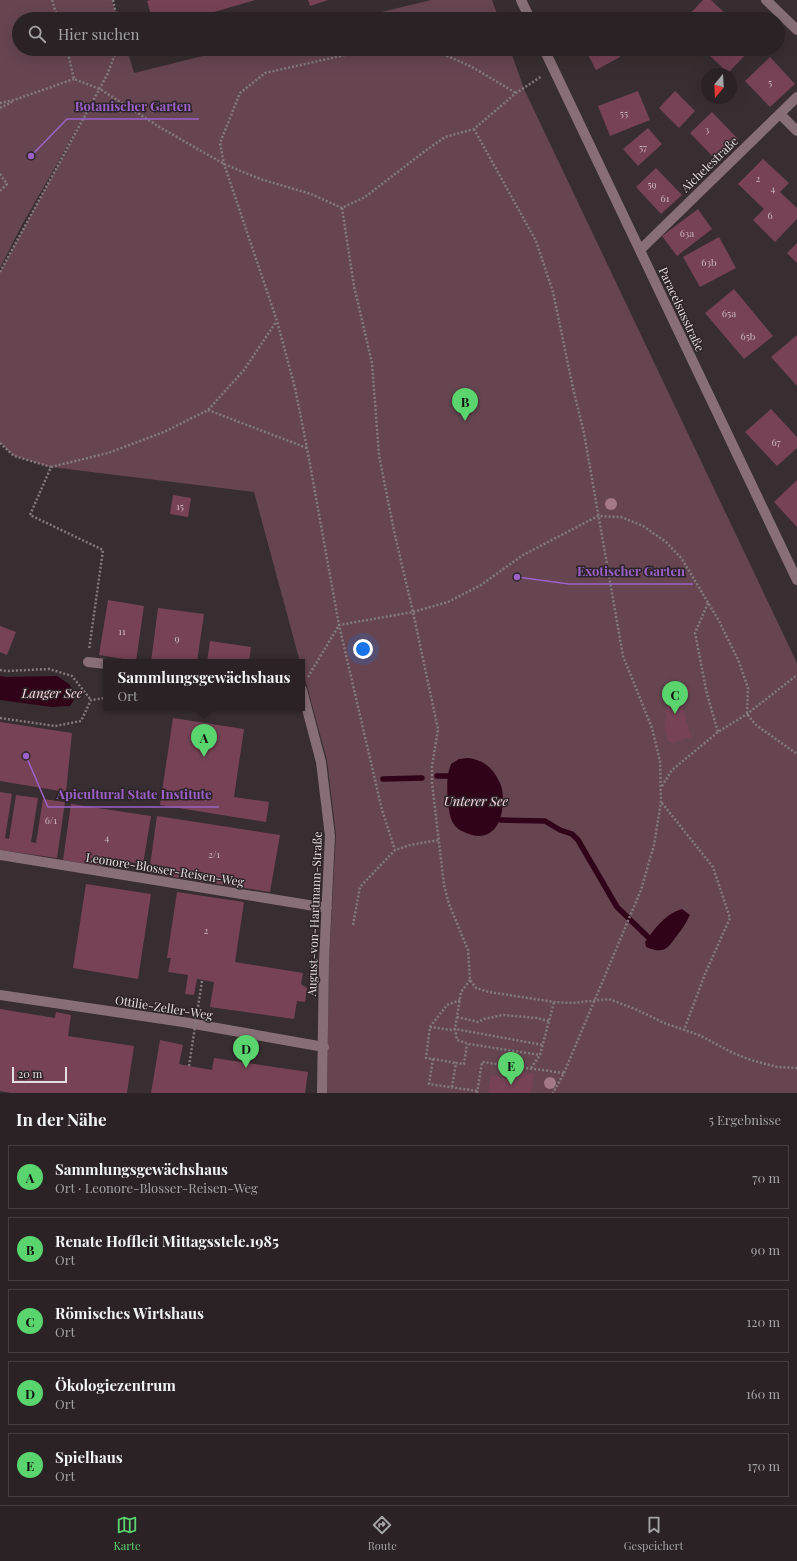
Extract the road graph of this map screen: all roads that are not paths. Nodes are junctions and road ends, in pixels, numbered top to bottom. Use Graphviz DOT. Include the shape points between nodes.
graph roads {
  1 [pos="521,0"];
  2 [pos="766,0"];
  3 [pos="527,12"];
  4 [pos="778,12"];
  5 [pos="785,18"];
  6 [pos="797,30"];
  7 [pos="548,56"];
  8 [pos="797,97"];
  9 [pos="780,114"];
  10 [pos="797,131"];
  11 [pos="640,250"];
  12 [pos="797,580"];
  13 [pos="88,662"];
  14 [pos="103,664"];
  15 [pos="305,690"];
  16 [pos="0,855"];
  17 [pos="326,908"];
  18 [pos="0,995"];
  19 [pos="324,1047"];
  20 [pos="322,1093"];
  1 -- 3 [label="street"];
  2 -- 4 [label="street"];
  5 -- 6 [label="street"];
  7 -- 11 [label="street, Paracelsusstraße"];
  8 -- 9 [label="street, Aichelestraße"];
  9 -- 10 [label="street"];
  9 -- 11 [label="street, Aichelestraße"];
  11 -- 12 [label="street, Paracelsusstraße"];
  13 -- 14 [label="street"];
  15 -- 17 [label="street, August-von-Hartmann-Straße" via="321,762 330,836"];
  16 -- 17 [label="street, Leonore-Blosser-Reisen-Weg"];
  17 -- 19 [label="street, August-von-Hartmann-Straße"];
  18 -- 19 [label="street, Ottilie-Zeller-Weg" via="183,1022"];
  19 -- 20 [label="street, August-von-Hartmann-Straße"];
}
